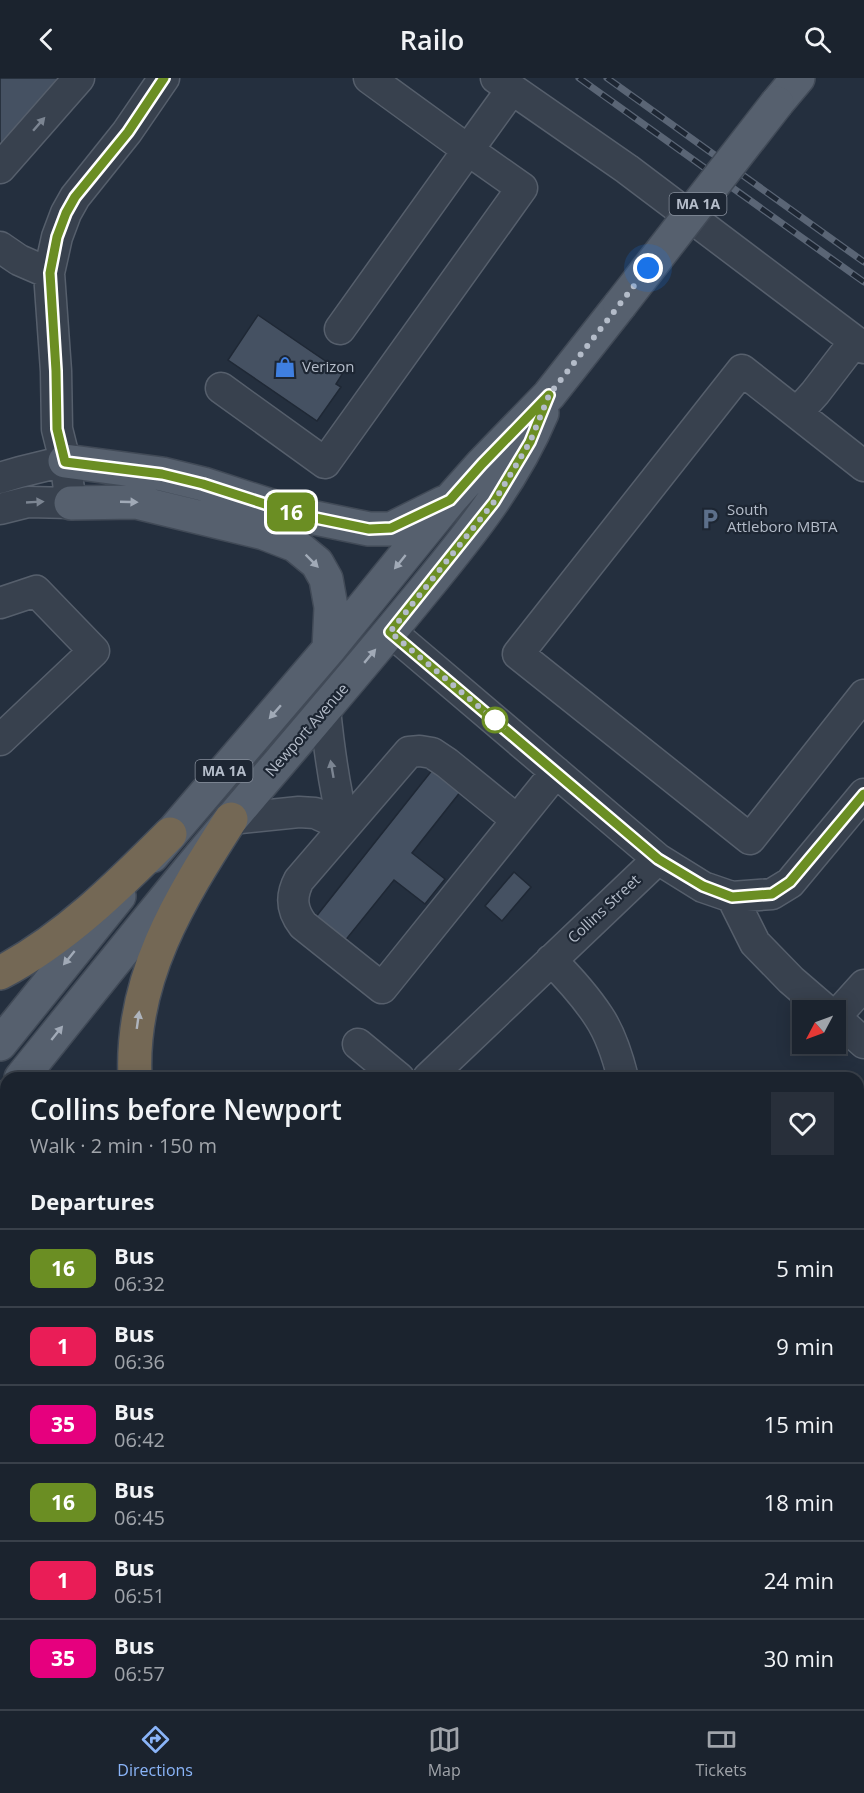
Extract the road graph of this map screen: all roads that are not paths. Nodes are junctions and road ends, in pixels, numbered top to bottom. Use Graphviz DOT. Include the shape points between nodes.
graph roads {
  1 [pos="79,78"];
  2 [pos="164,78"];
  3 [pos="369,78"];
  4 [pos="798,78"];
  5 [pos="504,83"];
  6 [pos="468,150"];
  7 [pos="0,168"];
  8 [pos="0,247"];
  9 [pos="50,273"];
  10 [pos="340,329"];
  11 [pos="859,344"];
  12 [pos="221,388"];
  13 [pos="549,395"];
  14 [pos="797,413"];
  15 [pos="65,462"];
  16 [pos="864,466"];
  17 [pos="0,478"];
  18 [pos="450,500"];
  19 [pos="71,503"];
  20 [pos="0,509"];
  21 [pos="0,603"];
  22 [pos="390,632"];
  23 [pos="329,649"];
  24 [pos="864,695"];
  25 [pos="326,709"];
  26 [pos="0,740"];
  27 [pos="556,772"];
  28 [pos="864,794"];
  29 [pos="231,819"];
  30 [pos="517,820"];
  31 [pos="344,826"];
  32 [pos="170,834"];
  33 [pos="658,859"];
  34 [pos="732,897"];
  35 [pos="551,960"];
  36 [pos="0,973"];
  37 [pos="864,985"];
  38 [pos="814,1000"];
  39 [pos="846,1006"];
  40 [pos="846,1026"];
  41 [pos="864,1043"];
  42 [pos="0,1044"];
  43 [pos="358,1044"];
  44 [pos="26,1072"];
  45 [pos="135,1072"];
  46 [pos="392,1072"];
  47 [pos="434,1072"];
  48 [pos="621,1072"];
  7 -- 1 [label="street, one-way"];
  2 -- 9 [label="street" via="128,132 75,197 57,237"];
  3 -- 6 [label="street"];
  4 -- 13 [label="main road, Newport Avenue / MA 1A, bridge"];
  5 -- 6 [label="street"];
  5 -- 11 [label="street" via="627,169"];
  6 -- 10 [label="street"];
  6 -- 12 [label="street" via="522,188 325,463"];
  8 -- 9 [label="street"];
  9 -- 15 [label="street" via="57,429"];
  11 -- 14 [label="street"];
  13 -- 18 [label="main road, Newport Avenue / MA 1A"];
  13 -- 22 [label="main road, Newport Avenue / MA 1A" via="530,442 494,502"];
  14 -- 16 [label="street"];
  14 -- 24 [label="street" via="742,370 518,654 750,839"];
  15 -- 17 [label="street"];
  15 -- 18 [label="main road" via="162,474 296,514 369,529 391,528"];
  15 -- 19 [label="street"];
  18 -- 23 [label="main road, Newport Avenue / MA 1A, one-way"];
  20 -- 19 [label="street, one-way" via="28,502"];
  19 -- 23 [label="main road, one-way" via="136,502 264,533 295,545 317,563 326,579 332,607"];
  21 -- 26 [label="street" via="36,591 94,651"];
  25 -- 22 [label="main road, Newport Avenue / MA 1A, one-way"];
  22 -- 27 [label="street"];
  23 -- 32 [label="main road, Newport Avenue / MA 1A, one-way"];
  25 -- 29 [label="main road, Newport Avenue / MA 1A"];
  31 -- 25 [label="street, one-way" via="331,765"];
  27 -- 30 [label="street"];
  27 -- 33 [label="street"];
  28 -- 34 [label="street" via="790,882 772,894"];
  29 -- 31 [label="street" via="299,812 315,813"];
  44 -- 29 [label="main road, Newport Avenue / MA 1A, one-way"];
  45 -- 29 [label="highway, one-way" via="139,1009 155,956 188,887"];
  30 -- 31 [label="street" via="447,763 432,753 420,751 409,752"];
  30 -- 31 [label="street" via="382,988 303,925 293,904 299,880"];
  32 -- 36 [label="highway" via="65,931"];
  32 -- 42 [label="main road, Newport Avenue / MA 1A, one-way"];
  33 -- 34 [label="street" via="703,886"];
  33 -- 35 [label="street, Collins Street"];
  34 -- 38 [label="street" via="755,943"];
  35 -- 47 [label="street, Collins Street"];
  35 -- 48 [label="street" via="600,1018"];
  37 -- 39 [label="street"];
  40 -- 41 [label="street"];
  43 -- 46 [label="street"];
}
